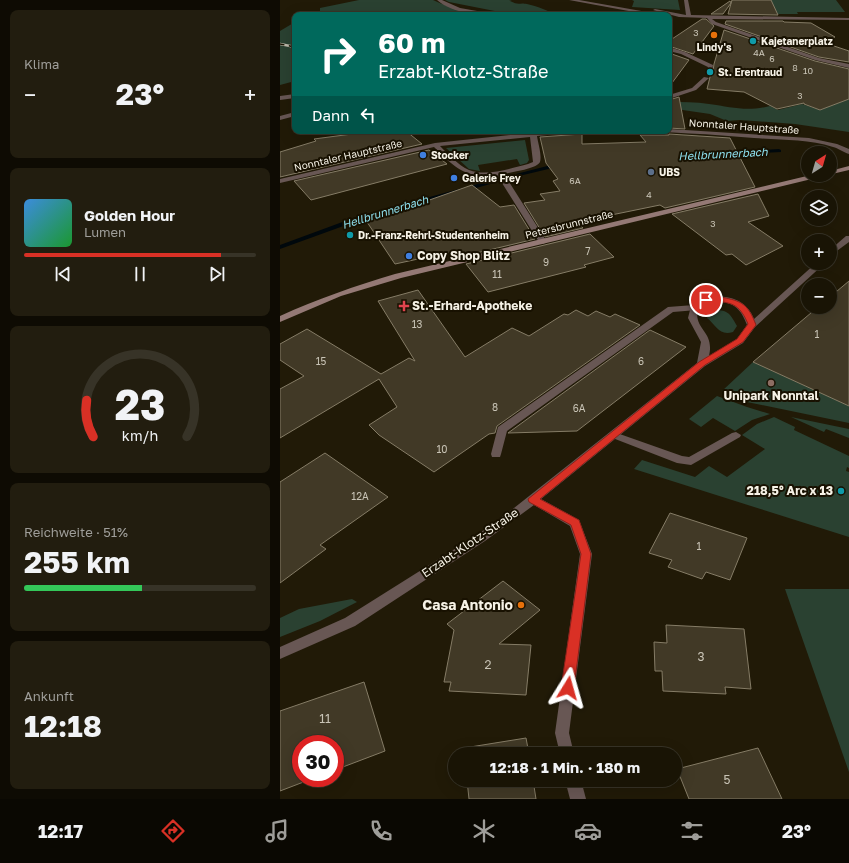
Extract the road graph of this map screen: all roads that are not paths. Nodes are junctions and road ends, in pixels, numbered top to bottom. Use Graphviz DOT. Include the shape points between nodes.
graph roads {
  1 [pos="438,0"];
  2 [pos="571,0"];
  3 [pos="686,0"];
  4 [pos="655,10"];
  5 [pos="481,12"];
  6 [pos="639,12"];
  7 [pos="663,12"];
  8 [pos="672,14"];
  9 [pos="672,15"];
  10 [pos="679,16"];
  11 [pos="689,16"];
  12 [pos="708,17"];
  13 [pos="849,19"];
  14 [pos="672,50"];
  15 [pos="849,66"];
  16 [pos="709,71"];
  17 [pos="706,78"];
  18 [pos="292,96"];
  19 [pos="672,96"];
  20 [pos="280,98"];
  21 [pos="292,115"];
  22 [pos="280,118"];
  23 [pos="672,131"];
  24 [pos="533,134"];
  25 [pos="434,146"];
  26 [pos="849,152"];
  27 [pos="849,168"];
  28 [pos="837,171"];
  29 [pos="499,172"];
  30 [pos="280,180"];
  31 [pos="801,180"];
  32 [pos="849,238"];
  33 [pos="543,242"];
  34 [pos="837,248"];
  35 [pos="812,270"];
  36 [pos="694,308"];
  37 [pos="280,318"];
  38 [pos="752,325"];
  39 [pos="702,364"];
  40 [pos="614,435"];
  41 [pos="736,435"];
  42 [pos="496,454"];
  43 [pos="533,499"];
  44 [pos="280,654"];
  45 [pos="565,747"];
  46 [pos="575,787"];
  47 [pos="578,799"];
  1 -- 5 [label="street" via="444,4"];
  2 -- 6 [label="street"];
  3 -- 11 [label="street"];
  4 -- 7 [label="street"];
  8 -- 10 [label="street"];
  9 -- 10 [label="street"];
  10 -- 11 [label="street"];
  11 -- 12 [label="street"];
  12 -- 13 [label="street"];
  12 -- 15 [label="street" via="714,23 817,59"];
  14 -- 16 [label="street" via="703,62 710,66"];
  17 -- 19 [label="street" via="686,94"];
  18 -- 20 [label="street"];
  21 -- 22 [label="street"];
  23 -- 26 [label="street, Nonntaler Hauptstraße" via="809,140 835,145"];
  24 -- 25 [label="street, Nonntaler Hauptstraße"];
  24 -- 29 [label="street" via="536,163"];
  25 -- 29 [label="street" via="466,171 479,174"];
  25 -- 30 [label="street, Nonntaler Hauptstraße"];
  27 -- 28 [label="main road"];
  29 -- 33 [label="street"];
  31 -- 33 [label="main road, Petersbrunnstraße"];
  32 -- 34 [label="street"];
  33 -- 37 [label="main road, Petersbrunnstraße" via="375,282 311,304"];
  35 -- 38 [label="street, Erzabt-Klotz-Straße"];
  36 -- 38 [label="street" via="706,300 732,301 747,312"];
  36 -- 39 [label="street" via="694,324 702,332 706,343"];
  36 -- 42 [label="street" via="671,310 502,429"];
  38 -- 39 [label="street, Erzabt-Klotz-Straße" via="740,341"];
  39 -- 40 [label="street, Erzabt-Klotz-Straße"];
  40 -- 41 [label="street" via="681,460 691,461"];
  40 -- 43 [label="street, Erzabt-Klotz-Straße"];
  43 -- 44 [label="street, Erzabt-Klotz-Straße" via="481,538 350,622"];
  43 -- 45 [label="street" via="575,523 586,554 562,733"];
  46 -- 47 [label="street"];
}
